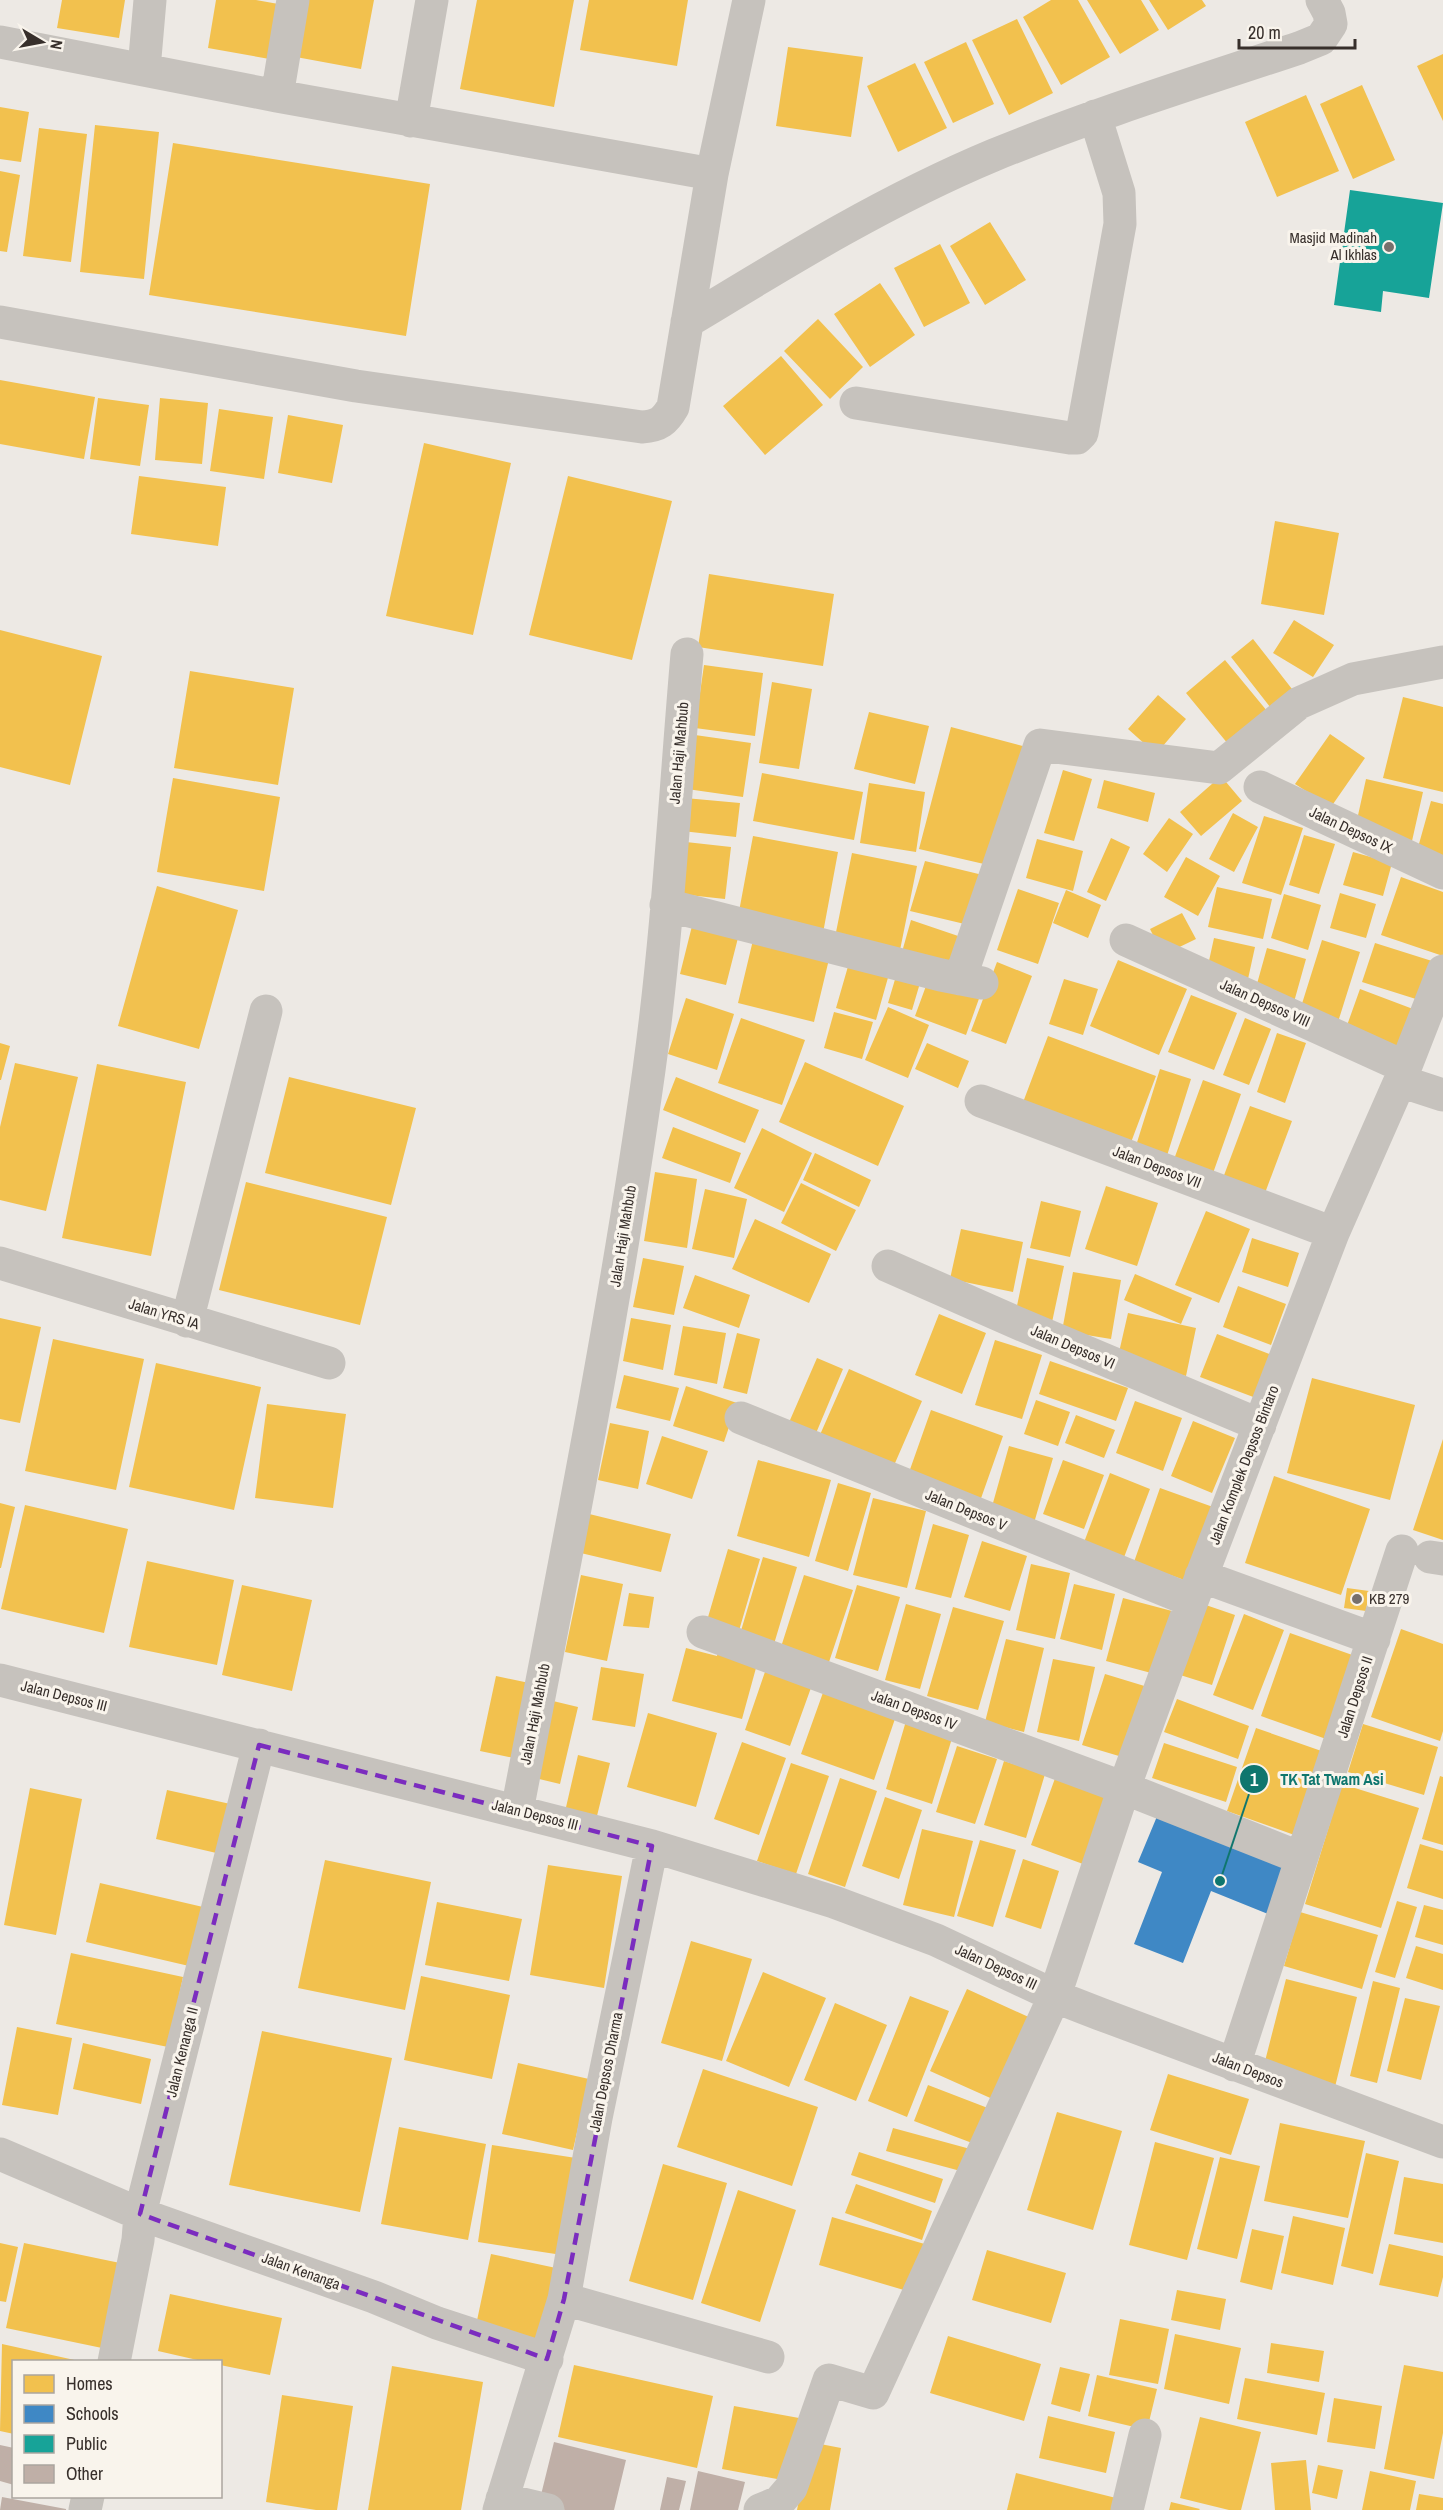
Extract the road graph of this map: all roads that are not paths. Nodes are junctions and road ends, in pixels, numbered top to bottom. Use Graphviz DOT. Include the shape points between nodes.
graph roads {
  1 [pos="150,0"];
  2 [pos="293,0"];
  3 [pos="432,0"];
  4 [pos="749,0"];
  5 [pos="1322,0"];
  6 [pos="0,42"];
  7 [pos="144,69"];
  8 [pos="276,96"];
  9 [pos="1095,116"];
  10 [pos="411,121"];
  11 [pos="712,174"];
  12 [pos="0,322"];
  13 [pos="687,322"];
  14 [pos="856,403"];
  15 [pos="687,654"];
  16 [pos="1443,662"];
  17 [pos="1260,787"];
  18 [pos="1443,873"];
  19 [pos="666,905"];
  20 [pos="1126,940"];
  21 [pos="1443,971"];
  22 [pos="266,1011"];
  23 [pos="1402,1074"];
  24 [pos="1443,1095"];
  25 [pos="981,1101"];
  26 [pos="1333,1233"];
  27 [pos="0,1263"];
  28 [pos="888,1266"];
  29 [pos="187,1321"];
  30 [pos="328,1363"];
  31 [pos="741,1418"];
  32 [pos="1260,1425"];
  33 [pos="1425,1556"];
  34 [pos="1196,1588"];
  35 [pos="703,1632"];
  36 [pos="1374,1639"];
  37 [pos="0,1680"];
  38 [pos="259,1745"];
  39 [pos="1124,1788"];
  40 [pos="517,1811"];
  41 [pos="652,1846"];
  42 [pos="1302,1858"];
  43 [pos="1060,1981"];
  44 [pos="1234,2065"];
  45 [pos="1443,2142"];
  46 [pos="0,2154"];
  47 [pos="140,2214"];
  48 [pos="564,2299"];
  49 [pos="768,2357"];
  50 [pos="547,2359"];
  51 [pos="114,2360"];
  52 [pos="1145,2435"];
  53 [pos="501,2504"];
  54 [pos="548,2510"];
  55 [pos="759,2510"];
  56 [pos="1127,2510"];
  1 -- 7 [label="street"];
  2 -- 8 [label="street"];
  3 -- 10 [label="street"];
  4 -- 11 [label="street"];
  5 -- 9 [label="street" via="1331,24 1322,39"];
  6 -- 7 [label="street"];
  7 -- 8 [label="street"];
  8 -- 10 [label="street"];
  9 -- 13 [label="street" via="993,156 868,215"];
  9 -- 14 [label="street" via="1119,194 1120,224 1082,433 1070,438"];
  10 -- 11 [label="street"];
  11 -- 13 [label="street"];
  12 -- 13 [label="street" via="356,386 654,427 666,420 672,407"];
  15 -- 19 [label="street, Jalan Haji Mahbub"];
  16 -- 19 [label="street" via="1353,679 1299,703 1220,768 1040,745 971,981"];
  17 -- 18 [label="street, Jalan Depsos IX"];
  19 -- 40 [label="street, Jalan Haji Mahbub" via="649,1066 616,1279"];
  20 -- 23 [label="street, Jalan Depsos VIII"];
  21 -- 23 [label="street, Jalan Komplek Depsos Bintaro"];
  22 -- 29 [label="street"];
  23 -- 24 [label="street, Jalan Depsos VIII"];
  23 -- 26 [label="street, Jalan Komplek Depsos Bintaro"];
  25 -- 26 [label="street, Jalan Depsos VII"];
  26 -- 32 [label="street, Jalan Komplek Depsos Bintaro"];
  27 -- 29 [label="street, Jalan YRS IA"];
  28 -- 32 [label="street, Jalan Depsos VI"];
  29 -- 30 [label="street, Jalan YRS IA"];
  31 -- 34 [label="street, Jalan Depsos V"];
  32 -- 34 [label="street, Jalan Komplek Depsos Bintaro"];
  33 -- 36 [label="street, Jalan Depsos II"];
  34 -- 36 [label="street, Jalan Depsos II"];
  34 -- 39 [label="street, Jalan Komplek Depsos Bintaro"];
  35 -- 39 [label="street, Jalan Depsos IV"];
  36 -- 42 [label="street, Jalan Depsos II"];
  37 -- 38 [label="street, Jalan Depsos III"];
  38 -- 40 [label="street, Jalan Depsos III"];
  38 -- 47 [label="street, Jalan Kenanga II"];
  39 -- 42 [label="street"];
  39 -- 43 [label="street, Jalan Komplek Depsos Bintaro"];
  40 -- 41 [label="street, Jalan Depsos III"];
  41 -- 43 [label="street, Jalan Depsos III" via="834,1902"];
  41 -- 48 [label="street, Jalan Depsos Dharma" via="596,2118"];
  42 -- 44 [label="street, Jalan Depsos II"];
  43 -- 44 [label="street, Jalan Depsos"];
  43 -- 55 [label="street, Jalan Komplek Depsos Bintaro" via="873,2393 829,2380 791,2488 779,2502"];
  44 -- 45 [label="street, Jalan Depsos"];
  46 -- 47 [label="street, Jalan Kenanga"];
  47 -- 50 [label="street, Jalan Kenanga" via="437,2323"];
  47 -- 51 [label="street, Jalan Kenanga II"];
  48 -- 49 [label="street"];
  48 -- 50 [label="street"];
  50 -- 53 [label="street"];
  52 -- 56 [label="street"];
  53 -- 54 [label="street"];
}
